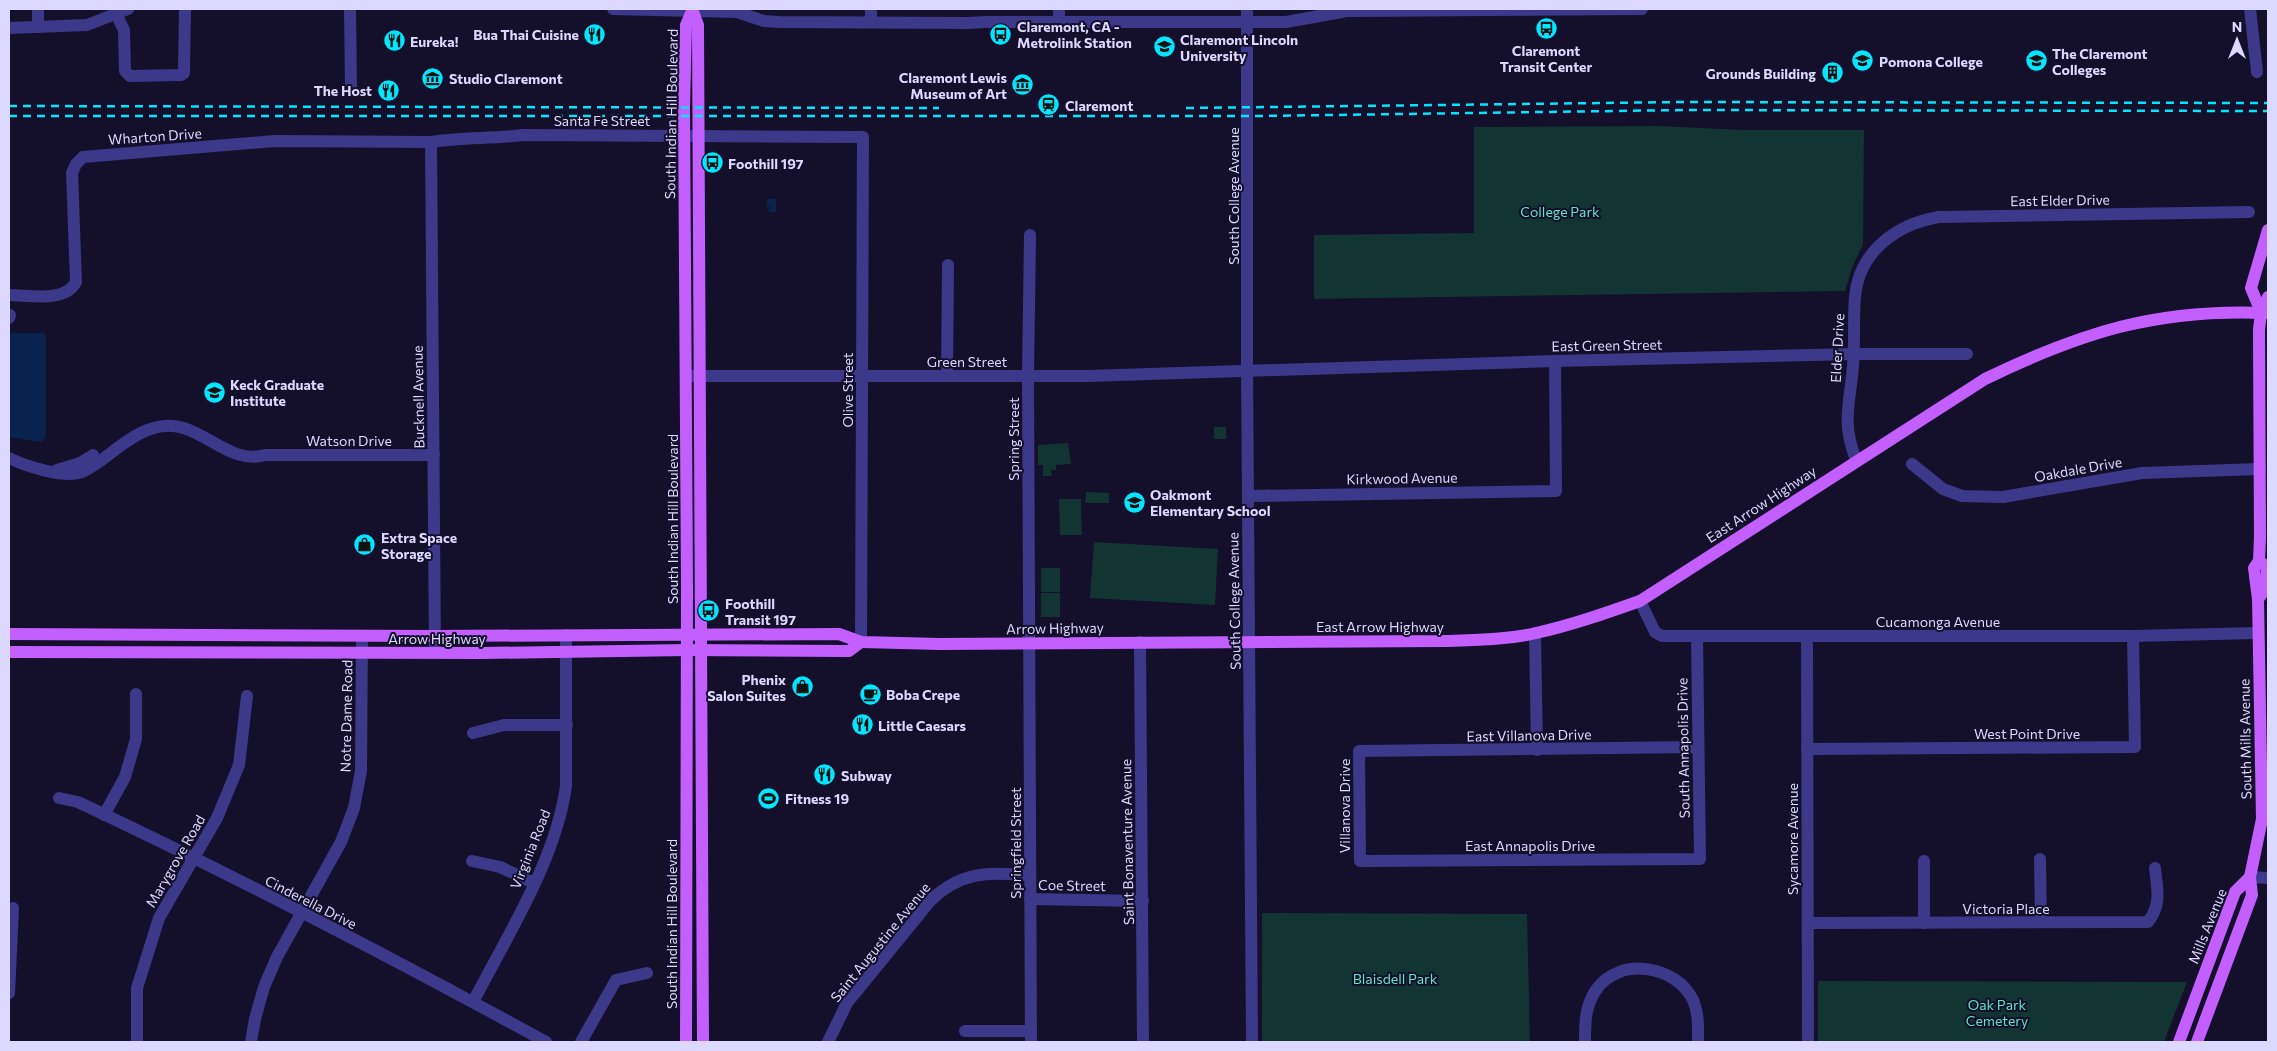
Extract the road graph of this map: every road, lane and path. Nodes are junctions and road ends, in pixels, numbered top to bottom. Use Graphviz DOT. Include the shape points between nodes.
graph roads {
  1 [pos="38,9"];
  2 [pos="185,9"];
  3 [pos="350,9"];
  4 [pos="613,9"];
  5 [pos="871,9"];
  6 [pos="1059,9"];
  7 [pos="1642,9"];
  8 [pos="2250,9"];
  9 [pos="692,10"];
  10 [pos="122,11"];
  11 [pos="1248,15"];
  12 [pos="871,22"];
  13 [pos="1059,22"];
  14 [pos="38,27"];
  15 [pos="9,28"];
  16 [pos="2257,72"];
  17 [pos="351,87"];
  18 [pos="685,135"];
  19 [pos="698,135"];
  20 [pos="863,137"];
  21 [pos="431,142"];
  22 [pos="2249,212"];
  23 [pos="2268,230"];
  24 [pos="1030,235"];
  25 [pos="1879,244"];
  26 [pos="948,265"];
  27 [pos="9,294"];
  28 [pos="2268,297"];
  29 [pos="2264,312"];
  30 [pos="1854,354"];
  31 [pos="1967,354"];
  32 [pos="1555,361"];
  33 [pos="1247,369"];
  34 [pos="862,375"];
  35 [pos="947,375"];
  36 [pos="686,376"];
  37 [pos="700,376"];
  38 [pos="1028,376"];
  39 [pos="434,455"];
  40 [pos="9,458"];
  41 [pos="1856,460"];
  42 [pos="1912,464"];
  43 [pos="2260,469"];
  44 [pos="1248,496"];
  45 [pos="2264,537"];
  46 [pos="1640,600"];
  47 [pos="2257,633"];
  48 [pos="9,634"];
  49 [pos="687,634"];
  50 [pos="701,634"];
  51 [pos="1535,634"];
  52 [pos="566,635"];
  53 [pos="362,636"];
  54 [pos="434,636"];
  55 [pos="1697,636"];
  56 [pos="1807,636"];
  57 [pos="2133,636"];
  58 [pos="1250,641"];
  59 [pos="862,642"];
  60 [pos="1140,642"];
  61 [pos="1029,643"];
  62 [pos="687,650"];
  63 [pos="701,650"];
  64 [pos="567,651"];
  65 [pos="9,652"];
  66 [pos="362,652"];
  67 [pos="435,652"];
  68 [pos="136,694"];
  69 [pos="247,696"];
  70 [pos="567,725"];
  71 [pos="473,733"];
  72 [pos="1698,747"];
  73 [pos="1807,749"];
  74 [pos="1537,750"];
  75 [pos="1359,751"];
  76 [pos="59,798"];
  77 [pos="104,814"];
  78 [pos="192,858"];
  79 [pos="1700,859"];
  80 [pos="2040,860"];
  81 [pos="472,862"];
  82 [pos="1360,862"];
  83 [pos="1924,862"];
  84 [pos="2155,868"];
  85 [pos="1030,875"];
  86 [pos="2250,876"];
  87 [pos="2268,878"];
  88 [pos="534,883"];
  89 [pos="1030,899"];
  90 [pos="1143,901"];
  91 [pos="14,908"];
  92 [pos="301,913"];
  93 [pos="2041,922"];
  94 [pos="1808,923"];
  95 [pos="1924,923"];
  96 [pos="647,973"];
  97 [pos="9,993"];
  98 [pos="473,1002"];
  99 [pos="965,1031"];
  100 [pos="1031,1036"];
  101 [pos="137,1042"];
  102 [pos="252,1042"];
  103 [pos="546,1042"];
  104 [pos="581,1042"];
  105 [pos="686,1042"];
  106 [pos="703,1042"];
  107 [pos="828,1042"];
  108 [pos="1143,1042"];
  109 [pos="1252,1042"];
  110 [pos="1585,1042"];
  111 [pos="1698,1042"];
  112 [pos="1808,1042"];
  113 [pos="2179,1042"];
  114 [pos="2197,1042"];
  1 -- 14 [label="street"];
  2 -- 10 [label="street" via="184,73 181,75 130,76 125,71"];
  3 -- 17 [label="street"];
  4 -- 9 [label="street"];
  5 -- 12 [label="street"];
  6 -- 13 [label="street"];
  7 -- 11 [label="street" via="1347,11 1286,22"];
  8 -- 16 [label="street"];
  9 -- 12 [label="street" via="736,12 764,21"];
  9 -- 18 [label="main road, South Indian Hill Boulevard" via="686,25"];
  9 -- 19 [label="main road, South Indian Hill Boulevard" via="698,25"];
  10 -- 14 [label="street" via="87,25"];
  11 -- 13 [label="street"];
  11 -- 33 [label="street, South College Avenue"];
  12 -- 13 [label="street"];
  14 -- 15 [label="street"];
  18 -- 19 [label="street, Santa Fe Street"];
  18 -- 21 [label="street, Santa Fe Street" via="523,135"];
  18 -- 36 [label="main road, South Indian Hill Boulevard"];
  19 -- 20 [label="street, Santa Fe Street"];
  19 -- 37 [label="main road, South Indian Hill Boulevard"];
  20 -- 34 [label="street, Olive Street"];
  21 -- 27 [label="street, Wharton Drive" via="275,141 83,157 72,173 76,282 71,291 62,295"];
  21 -- 39 [label="street, Bucknell Avenue"];
  22 -- 25 [label="street, East Elder Drive" via="1940,217 1908,226"];
  23 -- 29 [label="main road" via="2251,288"];
  24 -- 38 [label="street, Spring Street"];
  25 -- 30 [label="street, Elder Drive" via="1866,259 1858,280"];
  26 -- 35 [label="street"];
  28 -- 29 [label="main road"];
  29 -- 41 [label="main road, East Arrow Highway" via="2203,312 2151,319 2073,340 1985,379"];
  29 -- 43 [label="main road, South Mills Avenue" via="2258,361"];
  30 -- 31 [label="street, East Green Street"];
  30 -- 32 [label="street, East Green Street"];
  30 -- 41 [label="street, Elder Drive" via="1847,420"];
  32 -- 33 [label="street, East Green Street"];
  32 -- 44 [label="street, Kirkwood Avenue" via="1556,491"];
  33 -- 38 [label="street, Green Street"];
  33 -- 44 [label="street, South College Avenue"];
  34 -- 35 [label="street, Green Street"];
  34 -- 37 [label="street, Green Street"];
  34 -- 59 [label="street, Olive Street"];
  35 -- 38 [label="street, Green Street"];
  36 -- 37 [label="street, Green Street"];
  36 -- 49 [label="main road, South Indian Hill Boulevard"];
  37 -- 50 [label="main road, South Indian Hill Boulevard"];
  38 -- 61 [label="street, Spring Street"];
  39 -- 40 [label="street, Watson Drive" via="265,455 258,450 238,446 189,420 167,417 141,425 80,463 55,471 28,467"];
  39 -- 54 [label="street, Bucknell Avenue"];
  41 -- 46 [label="main road, East Arrow Highway"];
  42 -- 43 [label="street, Oakdale Drive" via="1943,489 1962,496 2003,497 2142,472"];
  43 -- 45 [label="main road, South Mills Avenue"];
  44 -- 58 [label="street, South College Avenue"];
  45 -- 47 [label="main road, South Mills Avenue" via="2260,561 2267,567 2267,583 2258,599"];
  46 -- 51 [label="main road, East Arrow Highway" via="1588,620"];
  46 -- 55 [label="street, Cucamonga Avenue" via="1655,632 1662,636"];
  47 -- 57 [label="street, Cucamonga Avenue"];
  47 -- 86 [label="main road, South Mills Avenue" via="2262,819"];
  48 -- 53 [label="main road, Arrow Highway"];
  49 -- 50 [label="main road, Arrow Highway"];
  49 -- 52 [label="main road, Arrow Highway"];
  49 -- 62 [label="main road, South Indian Hill Boulevard"];
  50 -- 59 [label="main road, Arrow Highway" via="839,634"];
  50 -- 63 [label="main road, South Indian Hill Boulevard"];
  51 -- 58 [label="main road, East Arrow Highway" via="1489,640"];
  51 -- 74 [label="street"];
  52 -- 54 [label="main road, Arrow Highway"];
  52 -- 64 [label="street, Virginia Road"];
  53 -- 54 [label="main road, Arrow Highway"];
  53 -- 66 [label="street, Notre Dame Road"];
  54 -- 67 [label="street, Bucknell Avenue"];
  55 -- 56 [label="street, Cucamonga Avenue"];
  55 -- 72 [label="street, South Annapolis Drive"];
  56 -- 57 [label="street, Cucamonga Avenue"];
  56 -- 73 [label="street, Sycamore Avenue"];
  57 -- 73 [label="street, West Point Drive" via="2135,747"];
  58 -- 60 [label="main road, Arrow Highway"];
  58 -- 109 [label="street, South College Avenue"];
  59 -- 61 [label="main road, Arrow Highway"];
  59 -- 63 [label="main road, Arrow Highway" via="849,651"];
  60 -- 61 [label="main road, Arrow Highway"];
  60 -- 90 [label="street, Saint Bonaventure Avenue"];
  61 -- 85 [label="street, Springfield Street"];
  62 -- 63 [label="main road, Arrow Highway"];
  62 -- 64 [label="main road, Arrow Highway"];
  62 -- 105 [label="main road, South Indian Hill Boulevard"];
  63 -- 106 [label="main road, South Indian Hill Boulevard"];
  64 -- 67 [label="main road, Arrow Highway"];
  64 -- 70 [label="street, Virginia Road"];
  65 -- 66 [label="main road, Arrow Highway"];
  66 -- 67 [label="main road, Arrow Highway"];
  66 -- 92 [label="street, Notre Dame Road" via="361,771 354,808 341,842"];
  68 -- 77 [label="street" via="136,739 125,777"];
  69 -- 78 [label="street, Marygrove Road" via="239,765 217,818"];
  70 -- 71 [label="street" via="504,725"];
  70 -- 88 [label="street, Virginia Road" via="564,805"];
  72 -- 74 [label="street, East Villanova Drive"];
  72 -- 79 [label="street, South Annapolis Drive"];
  73 -- 94 [label="street, Sycamore Avenue"];
  74 -- 75 [label="street, East Villanova Drive"];
  75 -- 82 [label="street, Villanova Drive"];
  76 -- 77 [label="street, Cinderella Drive" via="78,802"];
  77 -- 78 [label="street, Cinderella Drive"];
  78 -- 92 [label="street, Cinderella Drive"];
  78 -- 101 [label="street, Marygrove Road" via="159,918 137,988"];
  79 -- 82 [label="street, East Annapolis Drive"];
  80 -- 93 [label="street"];
  81 -- 88 [label="street" via="500,867"];
  83 -- 95 [label="street"];
  84 -- 93 [label="street, Victoria Place" via="2158,898 2156,912 2148,922"];
  85 -- 89 [label="street, Springfield Street"];
  85 -- 107 [label="street, Saint Augustine Avenue" via="975,874 944,888 847,1003"];
  86 -- 87 [label="street"];
  86 -- 113 [label="main road, Mills Avenue" via="2235,892"];
  86 -- 114 [label="main road" via="2252,895"];
  88 -- 98 [label="street, Virginia Road"];
  89 -- 90 [label="street, Coe Street"];
  89 -- 100 [label="street, Springfield Street"];
  90 -- 108 [label="street, Saint Bonaventure Avenue"];
  91 -- 97 [label="street"];
  92 -- 98 [label="street, Cinderella Drive"];
  92 -- 102 [label="street, Notre Dame Road" via="264,987"];
  93 -- 95 [label="street, Victoria Place"];
  94 -- 95 [label="street, Victoria Place"];
  94 -- 112 [label="street, Sycamore Avenue"];
  96 -- 104 [label="street" via="616,980"];
  98 -- 103 [label="street, Cinderella Drive"];
  99 -- 100 [label="street"];
  110 -- 111 [label="street" via="1586,1011 1596,990 1611,976 1640,970 1661,972 1680,982 1697,1012"];
}
